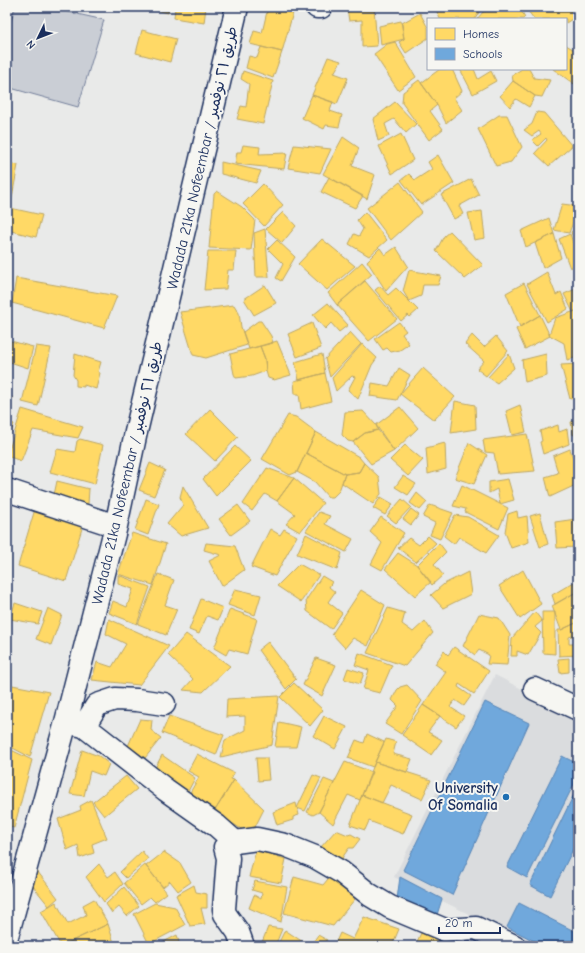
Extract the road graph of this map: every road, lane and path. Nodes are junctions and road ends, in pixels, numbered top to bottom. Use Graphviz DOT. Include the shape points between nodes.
graph roads {
  1 [pos="237,7"];
  2 [pos="317,7"];
  3 [pos="321,7"];
  4 [pos="7,490"];
  5 [pos="116,526"];
  6 [pos="535,689"];
  7 [pos="164,704"];
  8 [pos="578,709"];
  9 [pos="75,724"];
  10 [pos="235,842"];
  11 [pos="11,904"];
  12 [pos="7,936"];
  13 [pos="243,946"];
  14 [pos="514,946"];
  1 -- 5 [label="street, Wadada 21ka Nofeembar / طريق ٢١ نوفمبر"];
  2 -- 3 [label="street"];
  4 -- 5 [label="street"];
  5 -- 9 [label="street, Wadada 21ka Nofeembar / طريق ٢١ نوفمبر"];
  6 -- 8 [label="street"];
  7 -- 9 [label="street" via="115,699 97,705"];
  9 -- 10 [label="street" via="217,826"];
  9 -- 11 [label="street, Wadada 21ka Nofeembar / طريق ٢١ نوفمبر"];
  10 -- 13 [label="street" via="225,848 228,858 224,909"];
  10 -- 14 [label="street" via="257,839 315,857 342,872 370,895 390,907 445,930 476,928"];
  11 -- 12 [label="street, Wadada 21ka Nofeembar / طريق ٢١ نوفمبر"];
}
